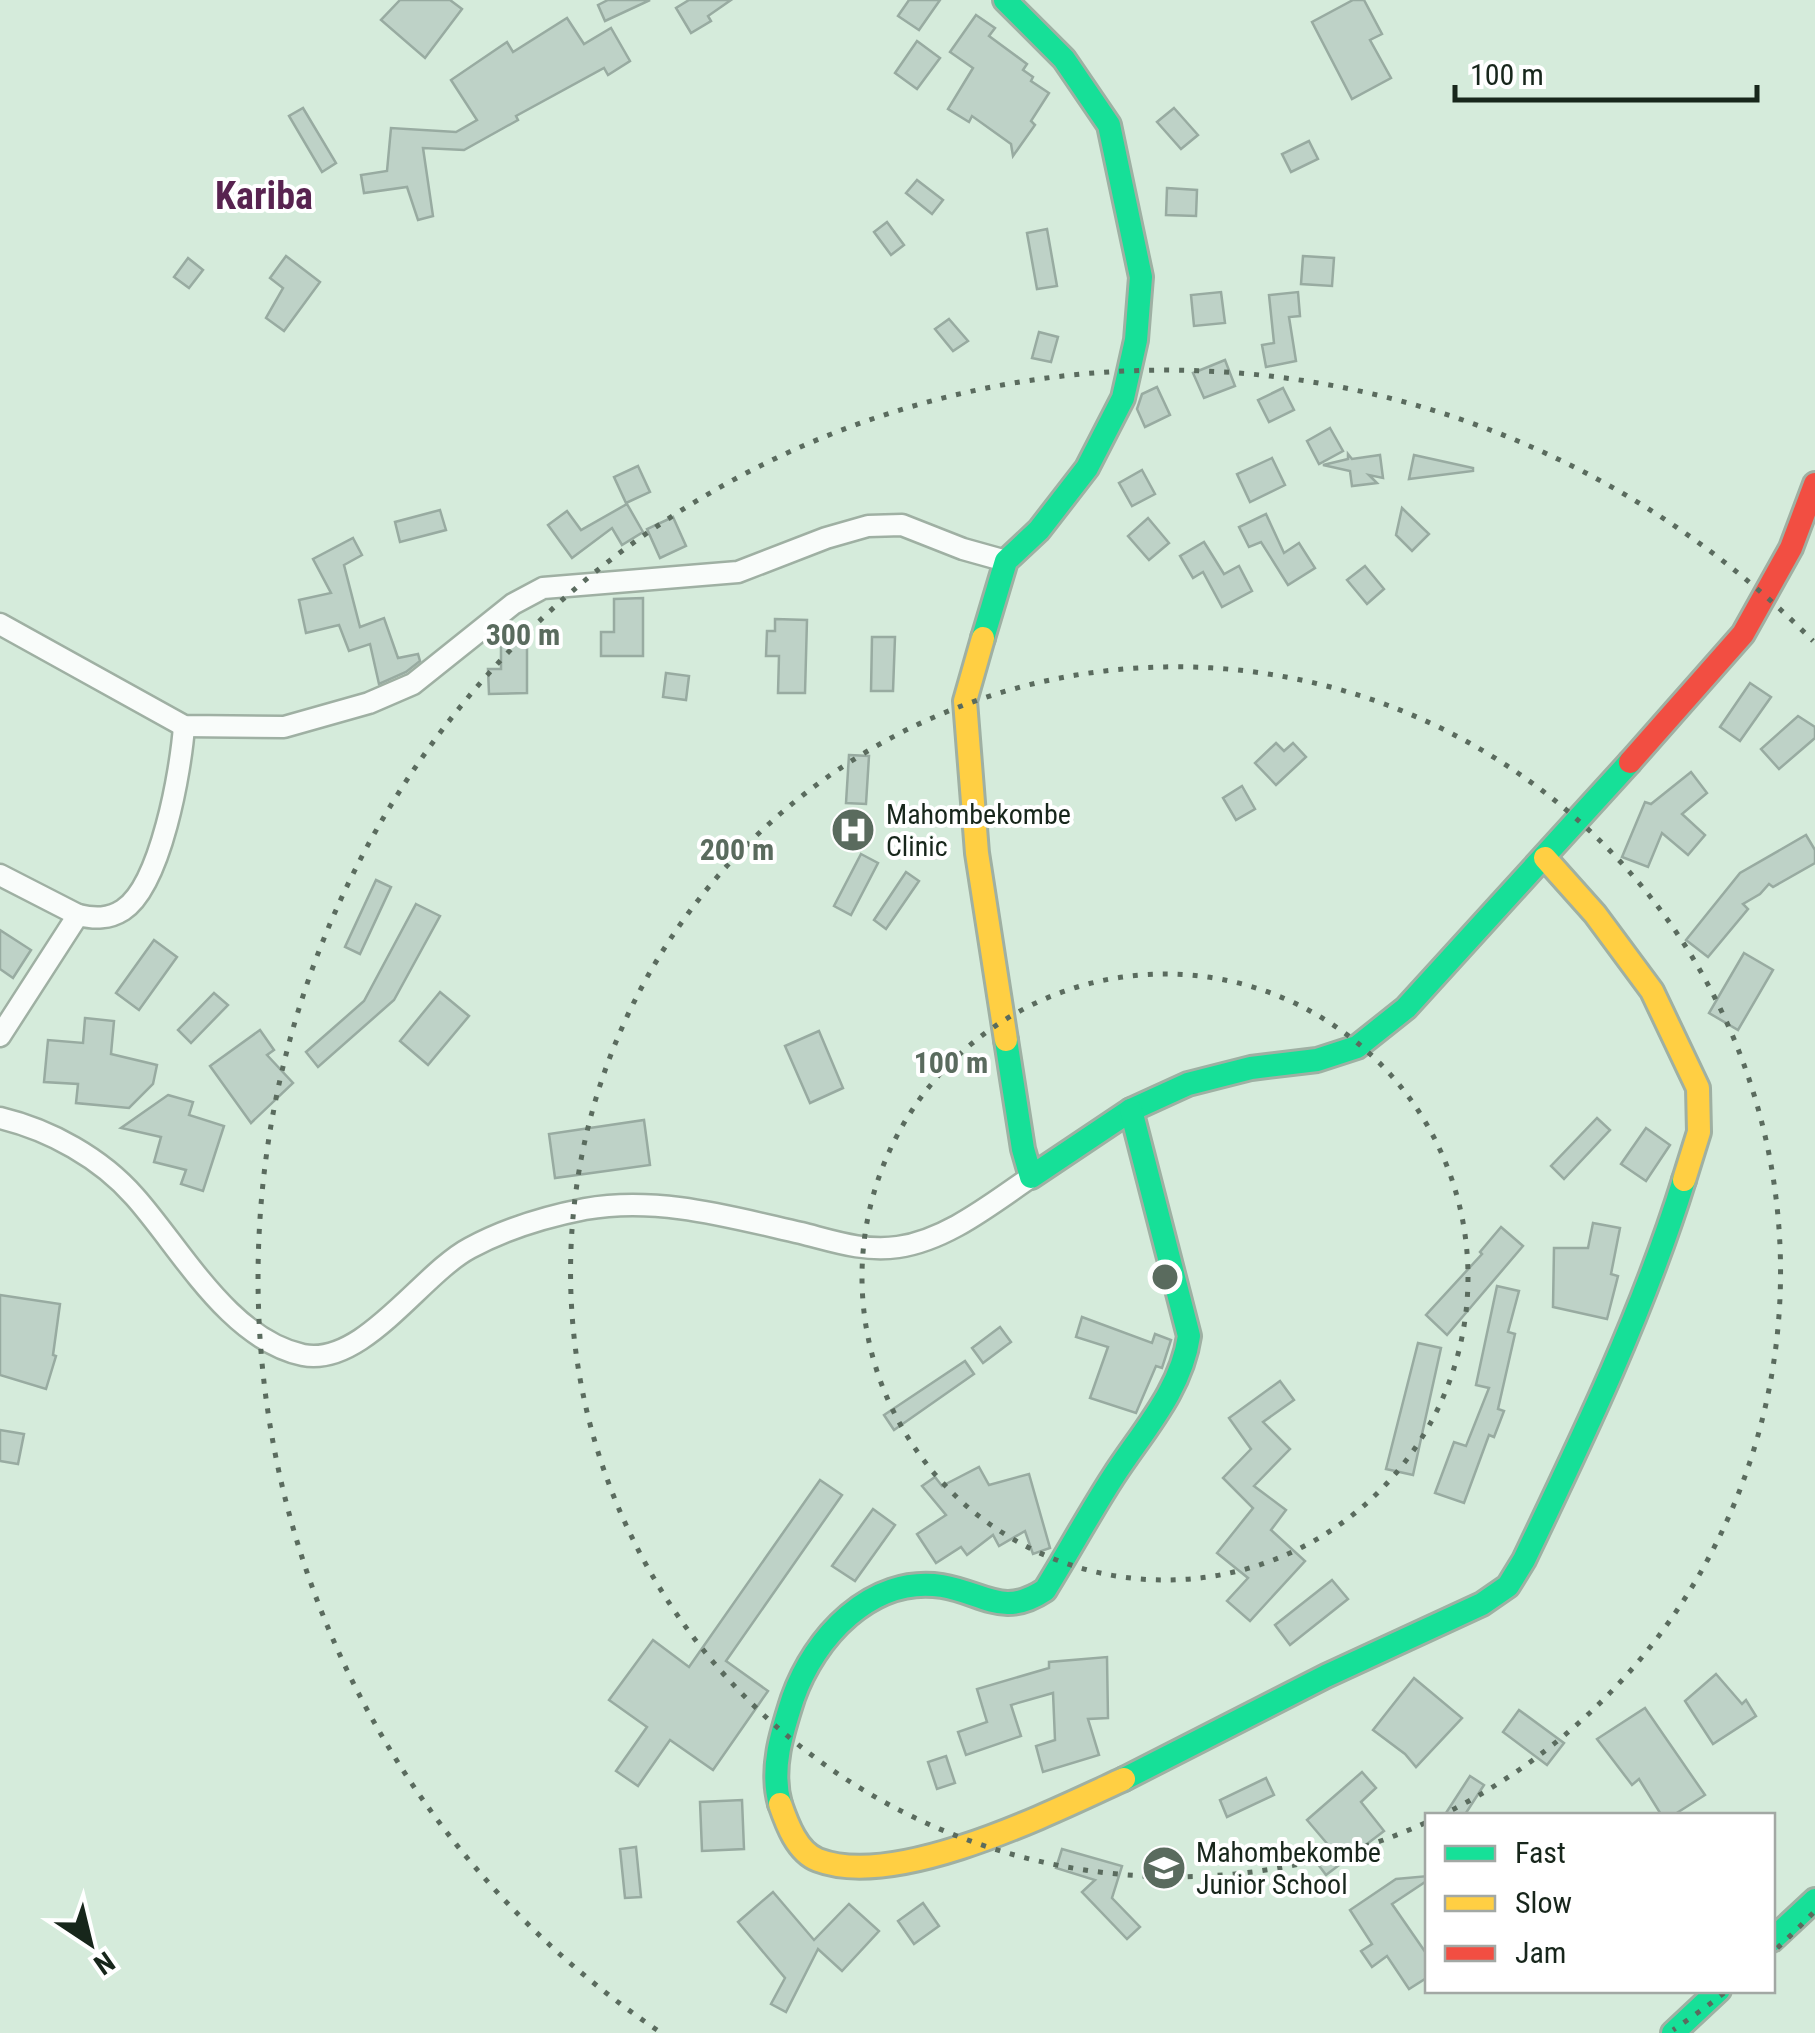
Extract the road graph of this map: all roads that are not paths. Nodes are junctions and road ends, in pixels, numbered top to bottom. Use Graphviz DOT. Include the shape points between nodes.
graph roads {
  1 [pos="1005,0"];
  2 [pos="1815,484"];
  3 [pos="1006,561"];
  4 [pos="0,624"];
  5 [pos="184,726"];
  6 [pos="1545,858"];
  7 [pos="0,875"];
  8 [pos="78,915"];
  9 [pos="0,1036"];
  10 [pos="1131,1110"];
  11 [pos="0,1118"];
  12 [pos="1031,1177"];
  13 [pos="1815,1900"];
  14 [pos="1775,1937"];
  15 [pos="1716,1993"];
  16 [pos="1672,2033"];
  1 -- 3 [label="street" via="1064,59 1108,126 1141,277 1123,398 1087,468 1040,530"];
  2 -- 6 [label="street" via="1791,548 1743,634"];
  3 -- 5 [label="street" via="902,526 868,526 738,572 543,588 512,604 413,684 369,702 284,727"];
  3 -- 12 [label="street" via="964,701 977,853"];
  4 -- 5 [label="street"];
  5 -- 8 [label="street" via="168,822 143,890 110,917"];
  6 -- 10 [label="street" via="1406,1008 1357,1046 1188,1084"];
  6 -- 10 [label="street" via="1652,991 1698,1088 1700,1132 1611,1378 1508,1586 1137,1773 1003,1832 903,1864 854,1868 819,1861 799,1846 775,1796 776,1763 794,1695 828,1633 906,1587 935,1585 1007,1605 1033,1600 1181,1373 1189,1336"];
  7 -- 8 [label="street"];
  8 -- 9 [label="street"];
  10 -- 12 [label="street"];
  11 -- 12 [label="street" via="106,1168 211,1294 270,1343 307,1356 349,1348 468,1249 538,1218 608,1205 660,1205 868,1249 900,1247 970,1218"];
  13 -- 14 [label="street"];
  15 -- 16 [label="street"];
}
